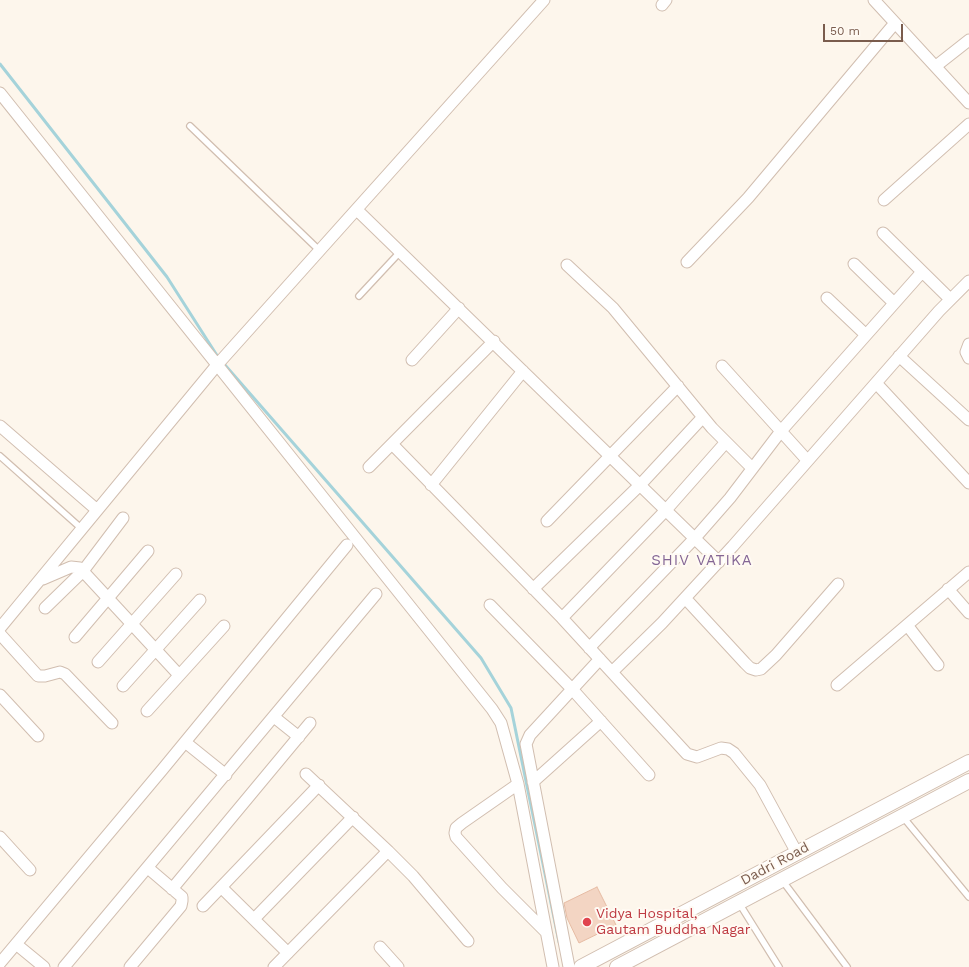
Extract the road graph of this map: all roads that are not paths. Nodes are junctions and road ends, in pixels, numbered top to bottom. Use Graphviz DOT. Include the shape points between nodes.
graph roads {
  1 [pos="544,0"];
  2 [pos="874,0"];
  3 [pos="895,23"];
  4 [pos="969,40"];
  5 [pos="936,66"];
  6 [pos="0,93"];
  7 [pos="969,103"];
  8 [pos="969,124"];
  9 [pos="190,126"];
  10 [pos="884,200"];
  11 [pos="357,210"];
  12 [pos="883,233"];
  13 [pos="320,251"];
  14 [pos="401,252"];
  15 [pos="687,262"];
  16 [pos="854,264"];
  17 [pos="567,265"];
  18 [pos="922,272"];
  19 [pos="969,281"];
  20 [pos="359,296"];
  21 [pos="827,298"];
  22 [pos="950,299"];
  23 [pos="894,304"];
  24 [pos="459,308"];
  25 [pos="866,336"];
  26 [pos="494,341"];
  27 [pos="969,344"];
  28 [pos="899,356"];
  29 [pos="969,358"];
  30 [pos="412,360"];
  31 [pos="220,362"];
  32 [pos="722,366"];
  33 [pos="523,371"];
  34 [pos="876,382"];
  35 [pos="678,386"];
  36 [pos="967,414"];
  37 [pos="703,417"];
  38 [pos="0,426"];
  39 [pos="781,431"];
  40 [pos="726,442"];
  41 [pos="392,444"];
  42 [pos="0,456"];
  43 [pos="610,457"];
  44 [pos="807,460"];
  45 [pos="369,467"];
  46 [pos="752,468"];
  47 [pos="969,483"];
  48 [pos="431,485"];
  49 [pos="640,485"];
  50 [pos="98,510"];
  51 [pos="666,510"];
  52 [pos="123,518"];
  53 [pos="547,521"];
  54 [pos="82,529"];
  55 [pos="695,538"];
  56 [pos="347,545"];
  57 [pos="148,551"];
  58 [pos="719,562"];
  59 [pos="83,571"];
  60 [pos="969,572"];
  61 [pos="176,574"];
  62 [pos="41,580"];
  63 [pos="838,584"];
  64 [pos="533,589"];
  65 [pos="948,589"];
  66 [pos="376,594"];
  67 [pos="109,598"];
  68 [pos="686,598"];
  69 [pos="200,600"];
  70 [pos="490,605"];
  71 [pos="45,608"];
  72 [pos="969,613"];
  73 [pos="562,618"];
  74 [pos="131,623"];
  75 [pos="907,625"];
  76 [pos="224,626"];
  77 [pos="0,628"];
  78 [pos="0,634"];
  79 [pos="75,636"];
  80 [pos="589,648"];
  81 [pos="155,650"];
  82 [pos="600,659"];
  83 [pos="98,662"];
  84 [pos="938,665"];
  85 [pos="612,672"];
  86 [pos="179,675"];
  87 [pos="837,685"];
  88 [pos="123,686"];
  89 [pos="572,689"];
  90 [pos="0,695"];
  91 [pos="147,711"];
  92 [pos="274,717"];
  93 [pos="601,721"];
  94 [pos="112,723"];
  95 [pos="310,723"];
  96 [pos="38,736"];
  97 [pos="299,737"];
  98 [pos="185,742"];
  99 [pos="969,762"];
  100 [pos="226,774"];
  101 [pos="306,774"];
  102 [pos="649,775"];
  103 [pos="969,781"];
  104 [pos="533,782"];
  105 [pos="518,784"];
  106 [pos="319,785"];
  107 [pos="902,816"];
  108 [pos="353,817"];
  109 [pos="0,837"];
  110 [pos="388,851"];
  111 [pos="797,853"];
  112 [pos="148,868"];
  113 [pos="30,870"];
  114 [pos="782,880"];
  115 [pos="221,887"];
  116 [pos="172,889"];
  117 [pos="969,897"];
  118 [pos="739,903"];
  119 [pos="203,906"];
  120 [pos="254,919"];
  121 [pos="546,932"];
  122 [pos="468,941"];
  123 [pos="16,944"];
  124 [pos="380,947"];
  125 [pos="288,953"];
  126 [pos="0,963"];
  127 [pos="44,967"];
  128 [pos="64,967"];
  129 [pos="130,967"];
  130 [pos="274,967"];
  131 [pos="398,967"];
  132 [pos="553,967"];
  133 [pos="569,967"];
  134 [pos="581,967"];
  135 [pos="617,967"];
  136 [pos="779,967"];
  137 [pos="847,967"];
  1 -- 11 [label="street"];
  2 -- 3 [label="street"];
  3 -- 5 [label="street"];
  3 -- 15 [label="street" via="748,198"];
  4 -- 5 [label="street"];
  5 -- 7 [label="street"];
  6 -- 31 [label="street"];
  8 -- 10 [label="street"];
  9 -- 13 [label="lane"];
  11 -- 13 [label="street"];
  11 -- 14 [label="street"];
  12 -- 18 [label="street"];
  13 -- 31 [label="street"];
  14 -- 20 [label="lane"];
  14 -- 24 [label="street"];
  16 -- 23 [label="street"];
  17 -- 35 [label="street" via="613,308"];
  18 -- 22 [label="street"];
  18 -- 23 [label="street"];
  19 -- 22 [label="street"];
  21 -- 25 [label="street"];
  22 -- 28 [label="street"];
  23 -- 25 [label="street"];
  24 -- 26 [label="street"];
  24 -- 30 [label="street"];
  25 -- 39 [label="street"];
  26 -- 33 [label="street"];
  26 -- 41 [label="street"];
  27 -- 29 [label="street" via="966,352"];
  28 -- 34 [label="street"];
  28 -- 36 [label="street"];
  31 -- 50 [label="street"];
  31 -- 105 [label="street" via="492,709 501,723"];
  32 -- 39 [label="street"];
  33 -- 43 [label="street"];
  33 -- 48 [label="street"];
  34 -- 44 [label="street"];
  34 -- 47 [label="street"];
  35 -- 37 [label="street"];
  35 -- 43 [label="street"];
  37 -- 40 [label="street"];
  37 -- 49 [label="street"];
  38 -- 50 [label="street"];
  39 -- 44 [label="street"];
  39 -- 46 [label="street"];
  40 -- 46 [label="street"];
  40 -- 51 [label="street"];
  41 -- 45 [label="street"];
  41 -- 48 [label="street"];
  42 -- 54 [label="lane"];
  43 -- 49 [label="street"];
  43 -- 53 [label="street"];
  44 -- 58 [label="street"];
  46 -- 55 [label="street"];
  48 -- 64 [label="street"];
  49 -- 51 [label="street"];
  49 -- 64 [label="street"];
  50 -- 54 [label="street"];
  51 -- 55 [label="street"];
  51 -- 73 [label="street"];
  52 -- 59 [label="street"];
  54 -- 62 [label="street"];
  55 -- 58 [label="street"];
  55 -- 80 [label="street"];
  56 -- 98 [label="street"];
  57 -- 67 [label="street"];
  58 -- 68 [label="street"];
  59 -- 62 [label="street" via="76,566 71,567"];
  59 -- 67 [label="street"];
  59 -- 71 [label="street"];
  60 -- 65 [label="street"];
  61 -- 74 [label="street"];
  62 -- 77 [label="street"];
  63 -- 68 [label="street" via="776,655 761,669 756,670 744,663"];
  64 -- 73 [label="street"];
  65 -- 72 [label="street"];
  65 -- 75 [label="street"];
  66 -- 92 [label="street"];
  67 -- 74 [label="street"];
  67 -- 79 [label="street"];
  68 -- 85 [label="street"];
  69 -- 81 [label="street"];
  70 -- 89 [label="street"];
  73 -- 80 [label="street"];
  74 -- 81 [label="street"];
  74 -- 83 [label="street"];
  75 -- 84 [label="street"];
  75 -- 87 [label="street"];
  76 -- 86 [label="street"];
  78 -- 94 [label="street" via="38,676 60,672 65,674"];
  80 -- 82 [label="street"];
  81 -- 86 [label="street"];
  81 -- 88 [label="street"];
  82 -- 85 [label="street"];
  82 -- 89 [label="street"];
  85 -- 111 [label="street" via="687,754 697,757 721,748 728,749 734,754 760,785"];
  86 -- 91 [label="street"];
  89 -- 93 [label="street"];
  89 -- 104 [label="street" via="527,739 526,752"];
  90 -- 96 [label="street"];
  92 -- 97 [label="street"];
  92 -- 100 [label="street"];
  93 -- 102 [label="street"];
  93 -- 104 [label="street"];
  95 -- 97 [label="street"];
  97 -- 116 [label="street"];
  98 -- 100 [label="street"];
  98 -- 123 [label="street"];
  99 -- 111 [label="street, Dadri Road"];
  100 -- 112 [label="street"];
  101 -- 106 [label="street"];
  103 -- 107 [label="street, Dadri Road"];
  104 -- 133 [label="street"];
  105 -- 121 [label="street"];
  105 -- 121 [label="street" via="462,823 456,828 455,833 502,888"];
  106 -- 108 [label="street"];
  106 -- 115 [label="street"];
  107 -- 114 [label="street, Dadri Road"];
  107 -- 117 [label="lane"];
  108 -- 110 [label="street"];
  108 -- 120 [label="street"];
  109 -- 113 [label="street"];
  110 -- 122 [label="street" via="413,876"];
  110 -- 125 [label="street"];
  111 -- 134 [label="street, Dadri Road"];
  112 -- 116 [label="street"];
  112 -- 128 [label="street"];
  114 -- 118 [label="street, Dadri Road"];
  114 -- 137 [label="lane"];
  115 -- 119 [label="street"];
  115 -- 120 [label="street"];
  116 -- 129 [label="street" via="182,897 181,906"];
  118 -- 135 [label="street, Dadri Road"];
  118 -- 136 [label="lane"];
  120 -- 125 [label="street"];
  121 -- 132 [label="street"];
  123 -- 126 [label="street"];
  123 -- 127 [label="street"];
  124 -- 131 [label="street"];
  125 -- 130 [label="street"];
}
